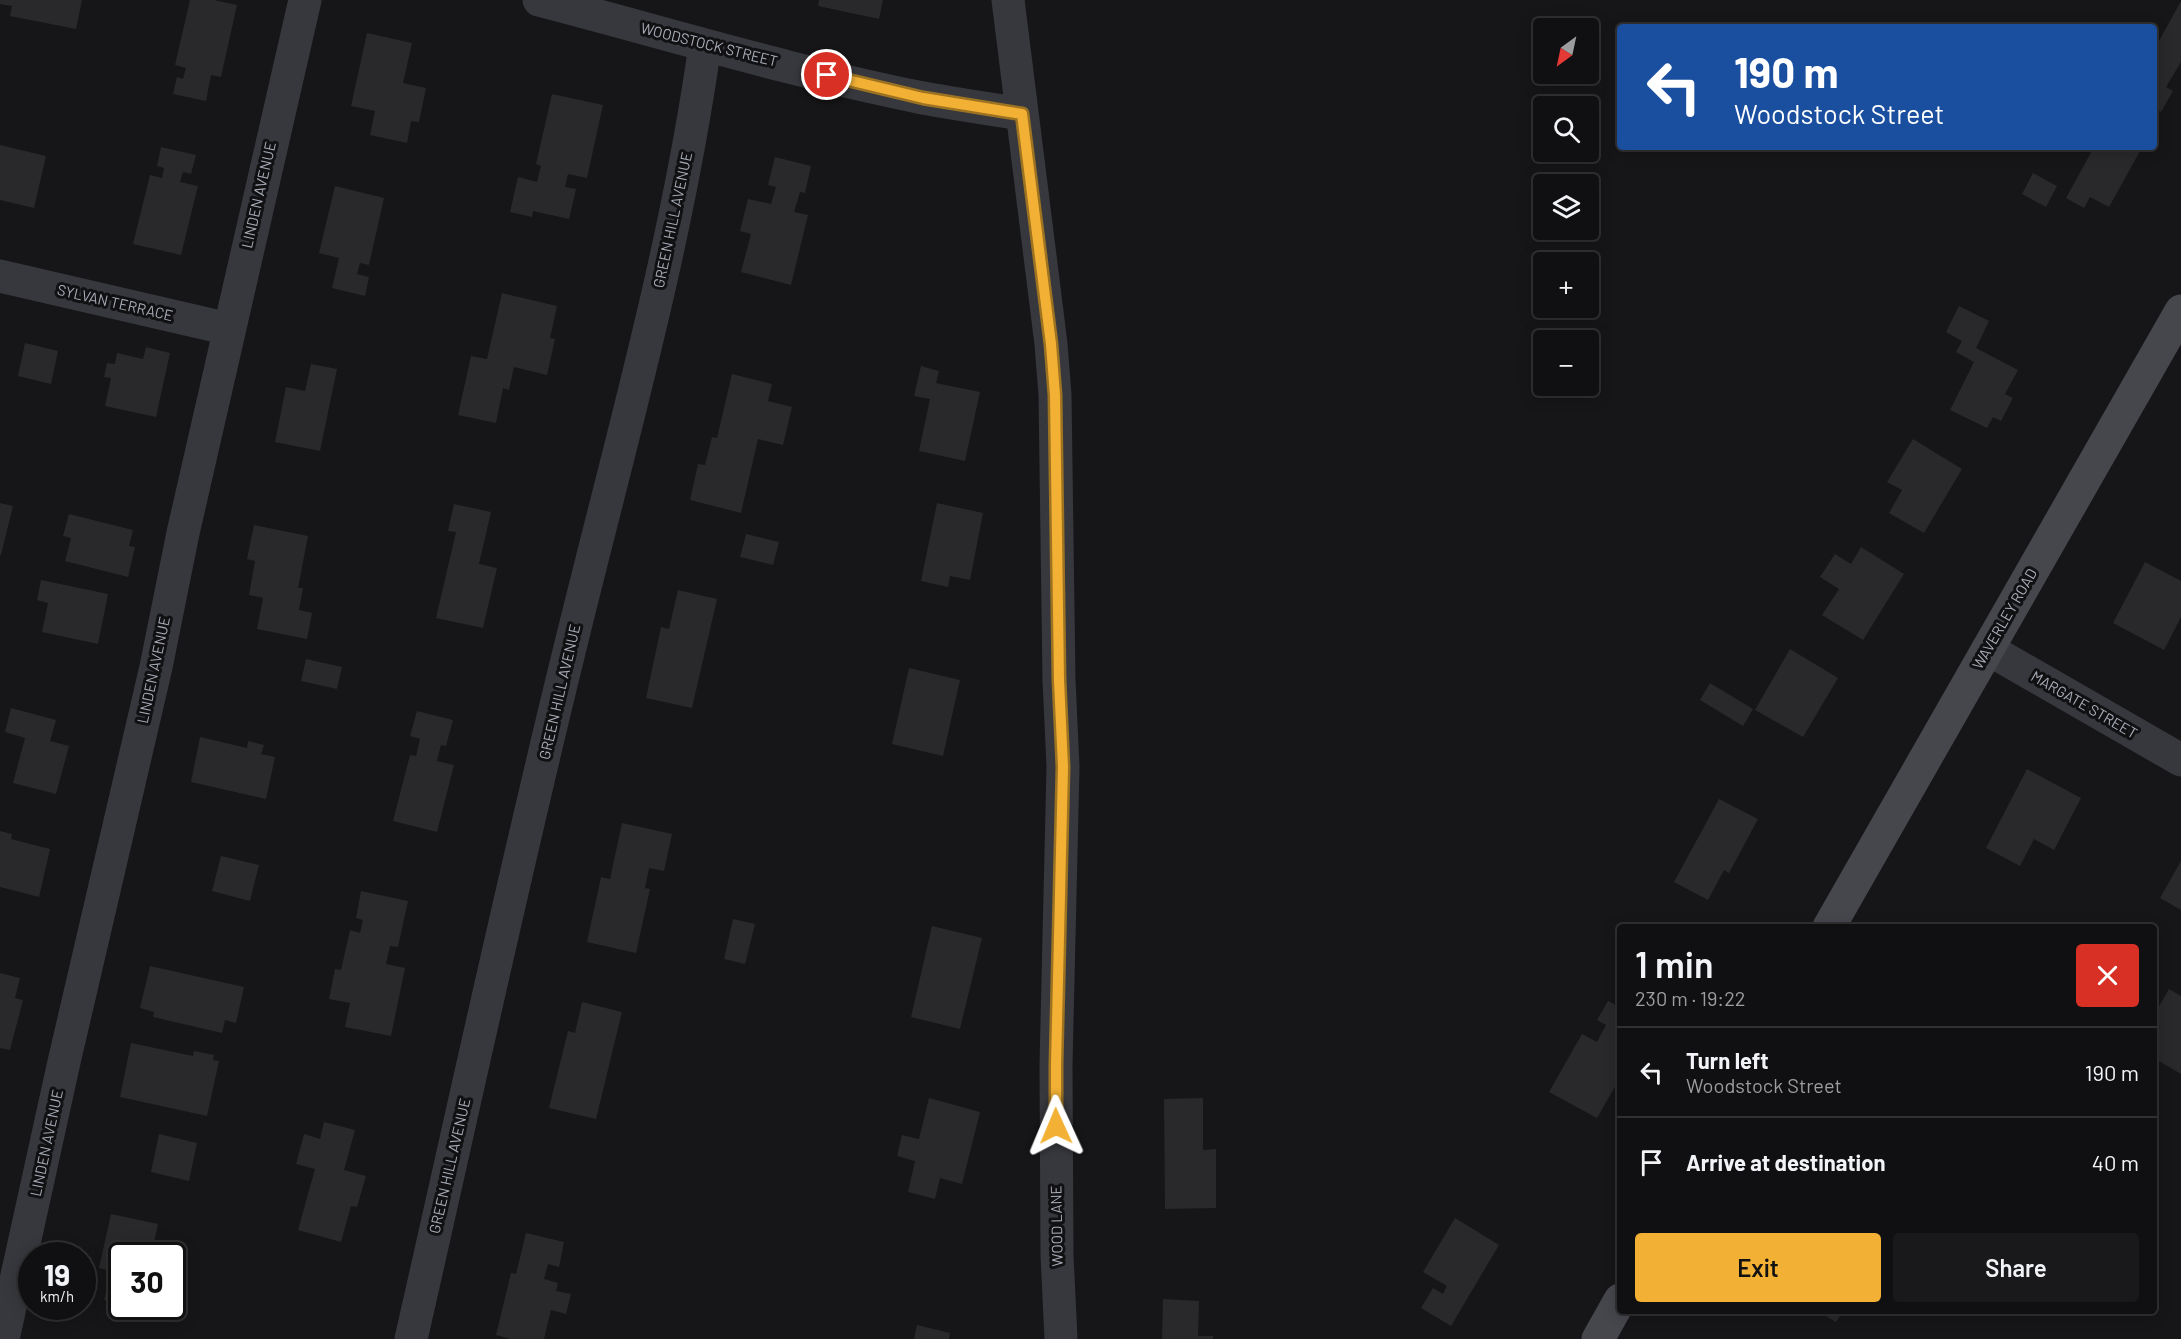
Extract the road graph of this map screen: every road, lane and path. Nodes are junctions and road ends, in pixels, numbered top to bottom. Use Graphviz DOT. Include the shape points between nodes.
graph roads {
  1 [pos="304,0"];
  2 [pos="538,0"];
  3 [pos="1008,0"];
  4 [pos="705,45"];
  5 [pos="1022,114"];
  6 [pos="0,276"];
  7 [pos="2181,311"];
  8 [pos="229,329"];
  9 [pos="1988,650"];
  10 [pos="2181,760"];
  11 [pos="1831,924"];
  12 [pos="1617,1305"];
  13 [pos="3,1339"];
  14 [pos="411,1339"];
  15 [pos="1061,1339"];
  16 [pos="1598,1339"];
  1 -- 8 [label="street, LINDEN AVENUE"];
  2 -- 4 [label="street, WOODSTOCK STREET"];
  3 -- 5 [label="street, WOOD LANE"];
  4 -- 5 [label="street, WOODSTOCK STREET" via="923,98"];
  4 -- 14 [label="street, GREEN HILL AVENUE" via="694,122 670,236 567,657"];
  5 -- 15 [label="street, WOOD LANE" via="1055,395 1063,767 1056,1065"];
  6 -- 8 [label="street, SYLVAN TERRACE"];
  7 -- 9 [label="main road, WAVERLEY ROAD"];
  8 -- 13 [label="street, LINDEN AVENUE"];
  9 -- 10 [label="street, MARGATE STREET"];
  9 -- 11 [label="main road, WAVERLEY ROAD"];
  12 -- 16 [label="main road"];
}
